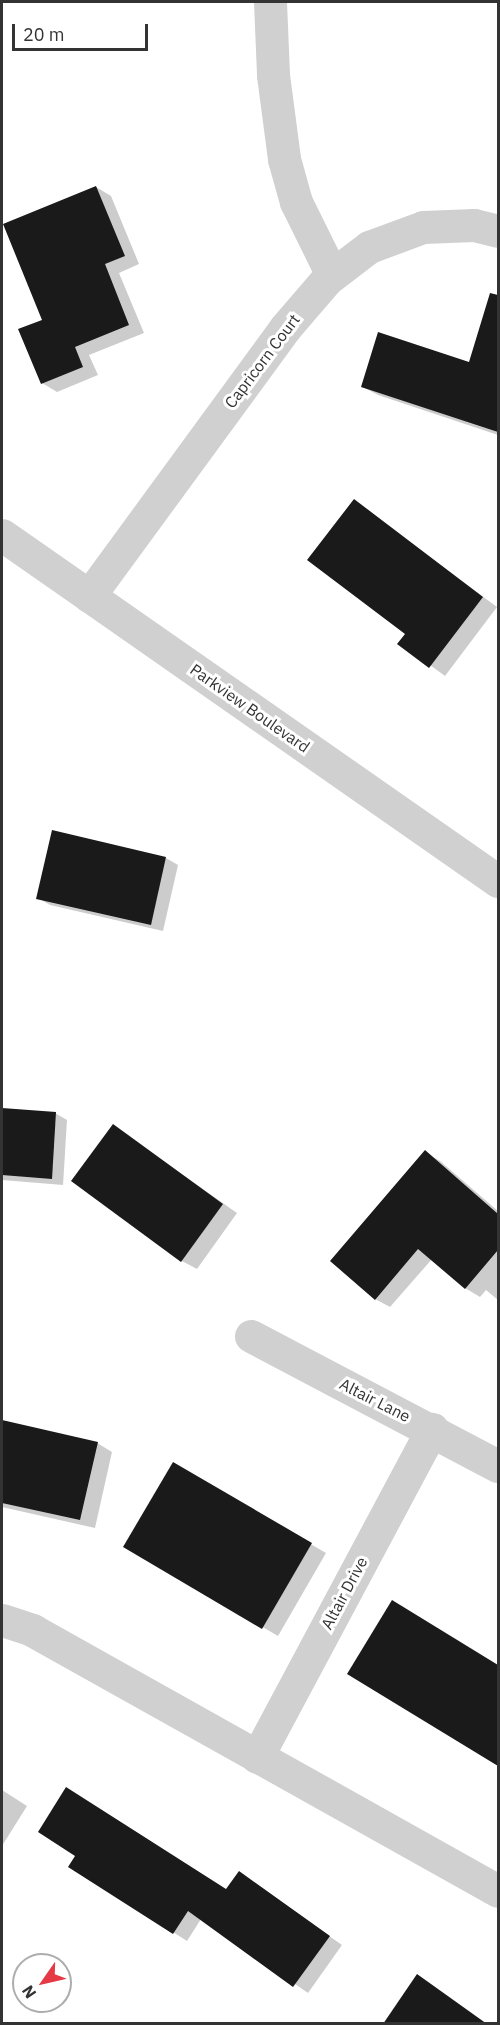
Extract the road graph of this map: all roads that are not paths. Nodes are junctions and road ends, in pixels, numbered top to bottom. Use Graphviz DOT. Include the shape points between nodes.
graph roads {
  1 [pos="270,2"];
  2 [pos="498,231"];
  3 [pos="332,274"];
  4 [pos="2,536"];
  5 [pos="89,596"];
  6 [pos="498,881"];
  7 [pos="251,1336"];
  8 [pos="432,1429"];
  9 [pos="498,1466"];
  10 [pos="2,1620"];
  11 [pos="257,1757"];
  12 [pos="498,1891"];
  1 -- 3 [label="street" via="273,75 284,159 296,202"];
  2 -- 3 [label="street, Capricorn Court" via="474,225 423,227 369,247"];
  3 -- 5 [label="street, Capricorn Court" via="285,328"];
  4 -- 5 [label="street, Parkview Boulevard"];
  5 -- 6 [label="street, Parkview Boulevard"];
  7 -- 8 [label="street, Altair Lane"];
  8 -- 9 [label="street, Altair Lane"];
  8 -- 11 [label="street, Altair Drive"];
  10 -- 11 [label="street" via="32,1630"];
  11 -- 12 [label="street"];
}
